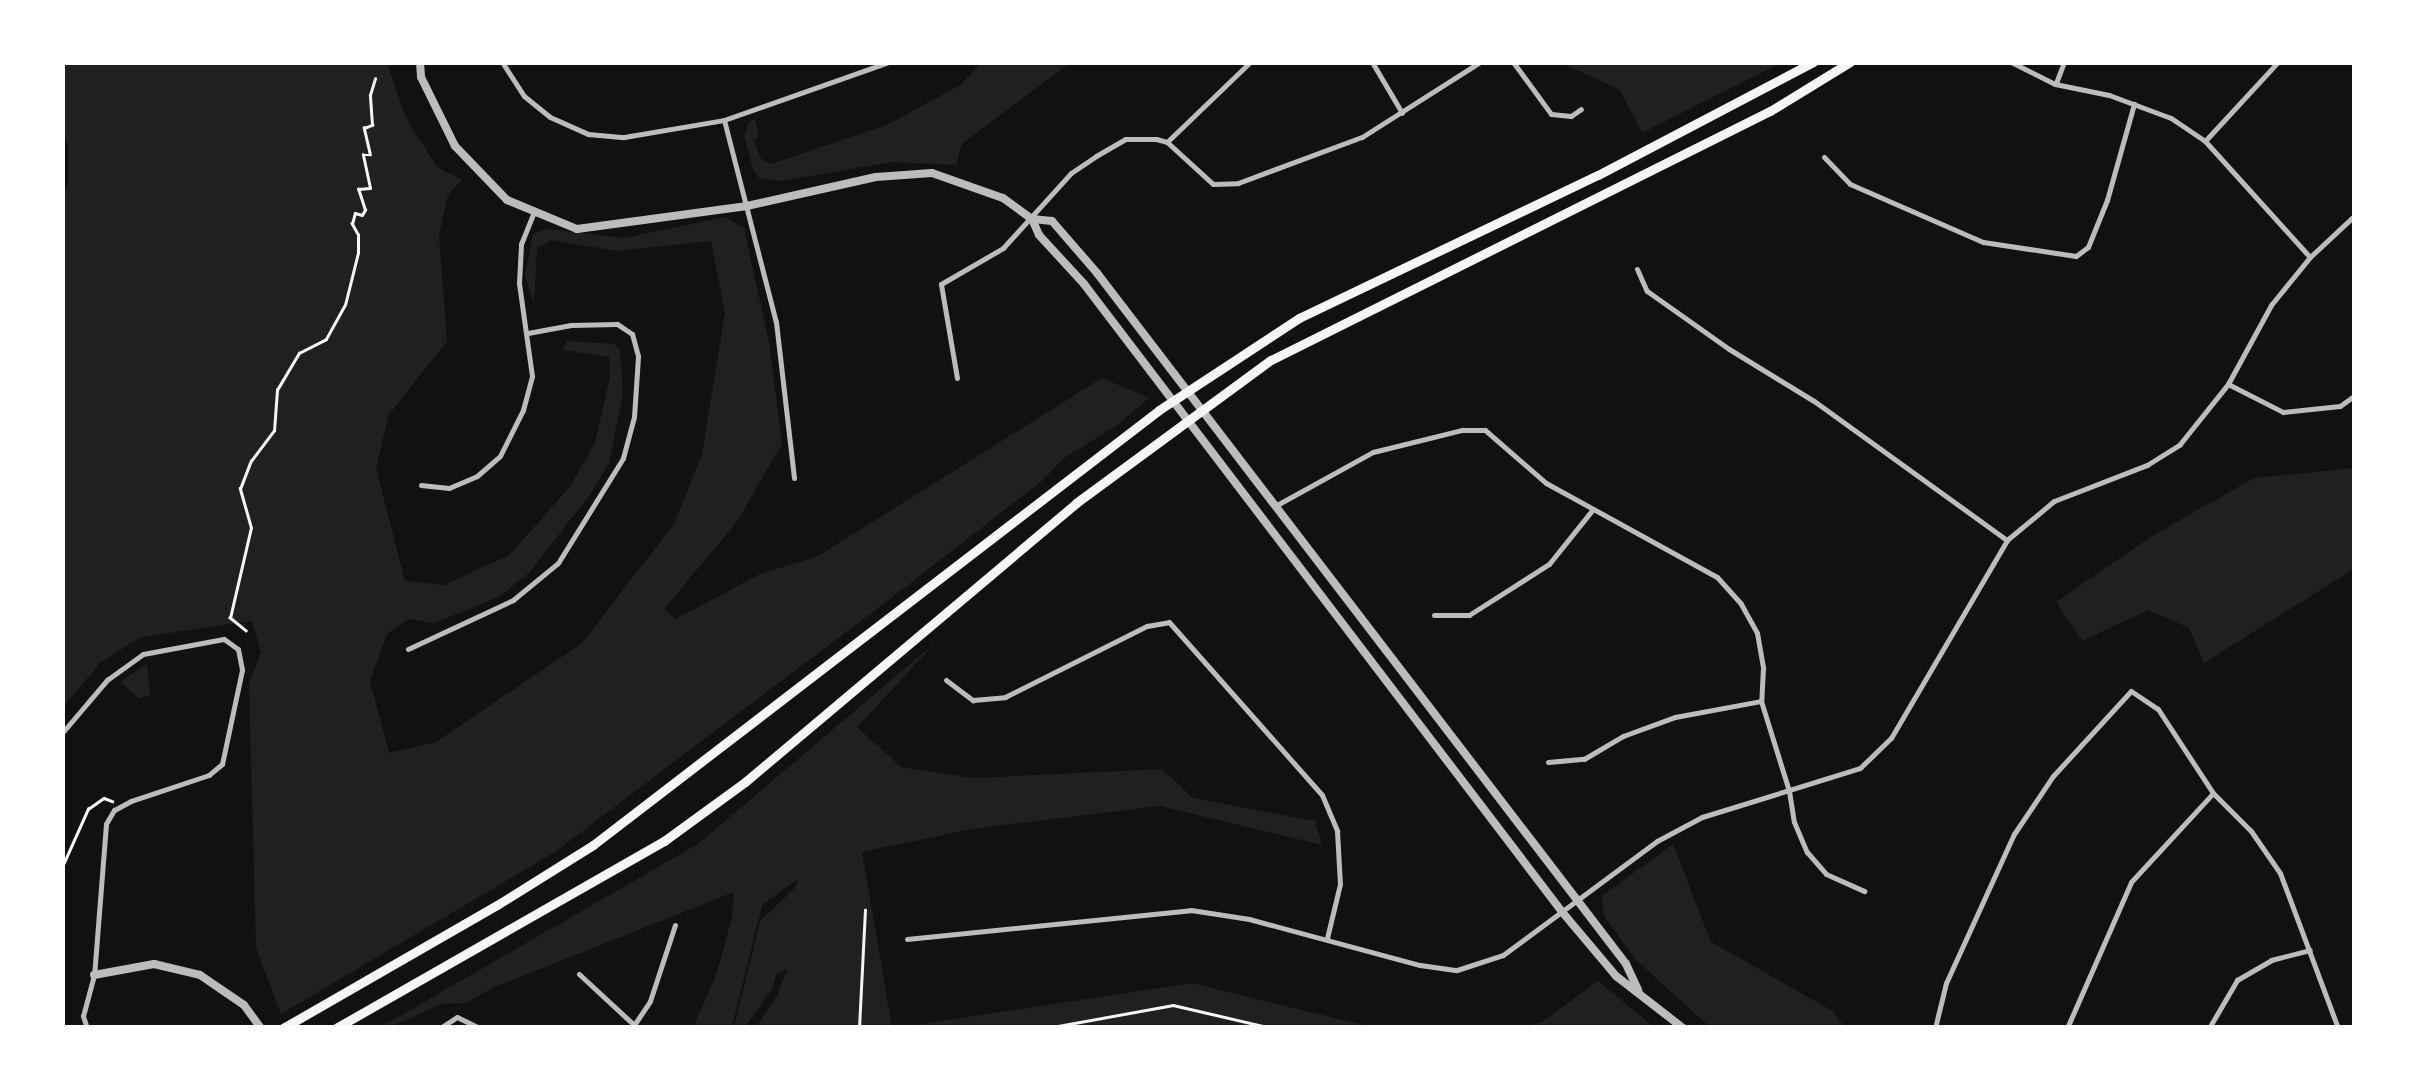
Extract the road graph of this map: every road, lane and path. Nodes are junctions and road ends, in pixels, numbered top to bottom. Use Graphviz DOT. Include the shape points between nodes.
graph roads {
  1 [pos="420,62"];
  2 [pos="502,62"];
  3 [pos="889,62"];
  4 [pos="1250,62"];
  5 [pos="1372,62"];
  6 [pos="1480,62"];
  7 [pos="1513,62"];
  8 [pos="1813,62"];
  9 [pos="1850,62"];
  10 [pos="2011,62"];
  11 [pos="2064,62"];
  12 [pos="2278,62"];
  13 [pos="376,78"];
  14 [pos="2055,84"];
  15 [pos="2134,104"];
  16 [pos="1581,109"];
  17 [pos="1402,113"];
  18 [pos="724,120"];
  19 [pos="2205,141"];
  20 [pos="1166,142"];
  21 [pos="1824,158"];
  22 [pos="747,206"];
  23 [pos="534,211"];
  24 [pos="2354,216"];
  25 [pos="1032,219"];
  26 [pos="2310,257"];
  27 [pos="1637,270"];
  28 [pos="528,333"];
  29 [pos="957,378"];
  30 [pos="2228,384"];
  31 [pos="1186,390"];
  32 [pos="2354,396"];
  33 [pos="1172,400"];
  34 [pos="1200,408"];
  35 [pos="1186,419"];
  36 [pos="794,478"];
  37 [pos="421,485"];
  38 [pos="1275,506"];
  39 [pos="1593,509"];
  40 [pos="2007,540"];
  41 [pos="1434,616"];
  42 [pos="246,630"];
  43 [pos="408,649"];
  44 [pos="946,680"];
  45 [pos="1761,701"];
  46 [pos="62,733"];
  47 [pos="1548,762"];
  48 [pos="1789,791"];
  49 [pos="2213,794"];
  50 [pos="117,809"];
  51 [pos="62,867"];
  52 [pos="1864,891"];
  53 [pos="1576,902"];
  54 [pos="865,910"];
  55 [pos="1563,913"];
  56 [pos="675,925"];
  57 [pos="907,939"];
  58 [pos="1326,940"];
  59 [pos="2310,950"];
  60 [pos="580,974"];
  61 [pos="94,976"];
  62 [pos="1638,990"];
  63 [pos="633,1026"];
  64 [pos="87,1028"];
  65 [pos="261,1028"];
  66 [pos="283,1028"];
  67 [pos="336,1028"];
  68 [pos="440,1028"];
  69 [pos="480,1028"];
  70 [pos="860,1028"];
  71 [pos="1047,1028"];
  72 [pos="1272,1028"];
  73 [pos="1683,1028"];
  74 [pos="1936,1028"];
  75 [pos="2067,1028"];
  76 [pos="2208,1028"];
  77 [pos="2338,1028"];
  1 -- 23 [label="street" via="455,146 507,200"];
  2 -- 18 [label="street" via="524,96 588,134 624,137"];
  3 -- 18 [label="street"];
  4 -- 20 [label="street"];
  5 -- 17 [label="street"];
  6 -- 17 [label="street"];
  7 -- 16 [label="street" via="1551,114 1571,116"];
  8 -- 31 [label="main road" via="1300,318"];
  9 -- 34 [label="main road" via="1770,111 1284,353"];
  10 -- 14 [label="street"];
  11 -- 14 [label="street"];
  12 -- 19 [label="street"];
  13 -- 42 [label="path" via="372,125 364,128 370,188 358,189 365,210 355,212 352,224 358,253 345,306 326,339 300,353 277,390 274,431 240,489 251,528 230,618"];
  14 -- 15 [label="street"];
  15 -- 19 [label="street"];
  15 -- 21 [label="street" via="2107,200 2088,247 2076,256 1984,242 1850,184"];
  17 -- 20 [label="street" via="1362,137 1238,184 1213,184"];
  18 -- 22 [label="street"];
  19 -- 26 [label="street"];
  20 -- 25 [label="street" via="1125,139 1072,173"];
  22 -- 23 [label="street" via="577,229"];
  22 -- 25 [label="street" via="876,177 932,173 1003,198"];
  22 -- 36 [label="street" via="776,322"];
  23 -- 28 [label="street" via="521,244 518,283"];
  24 -- 26 [label="street"];
  25 -- 29 [label="street" via="1003,248 942,284"];
  25 -- 31 [label="street" via="1052,221 1071,241"];
  25 -- 33 [label="street"];
  26 -- 30 [label="street" via="2271,306"];
  27 -- 40 [label="street" via="1647,291 1814,400"];
  28 -- 37 [label="street" via="532,376 500,456 478,476 449,488"];
  28 -- 43 [label="street" via="617,324 632,334 638,356 634,418 624,458 558,563 512,600"];
  30 -- 32 [label="street" via="2283,412 2340,406"];
  30 -- 40 [label="street" via="2180,444 2147,465 2054,501"];
  31 -- 33 [label="main road"];
  31 -- 34 [label="street"];
  33 -- 35 [label="street"];
  33 -- 66 [label="main road" via="592,845"];
  34 -- 35 [label="main road"];
  34 -- 38 [label="street"];
  35 -- 55 [label="street"];
  35 -- 67 [label="main road" via="664,842"];
  38 -- 39 [label="street" via="1372,452 1485,430 1546,483"];
  38 -- 53 [label="street"];
  39 -- 41 [label="street" via="1549,564 1469,615"];
  39 -- 45 [label="street" via="1716,576 1729,590 1757,633"];
  40 -- 48 [label="street" via="1891,738 1860,768"];
  44 -- 58 [label="street" via="973,700 1005,698 1147,626 1169,622 1322,795 1338,831 1340,884"];
  45 -- 47 [label="street" via="1675,717 1584,759"];
  45 -- 48 [label="street"];
  46 -- 50 [label="street" via="107,680 143,654 224,640 238,649 242,670 222,764"];
  48 -- 52 [label="street" via="1807,852 1826,874"];
  48 -- 53 [label="street" via="1702,816"];
  49 -- 59 [label="street" via="2280,873"];
  49 -- 74 [label="street" via="2158,709 2131,691 2053,776 2014,834 1946,983"];
  49 -- 75 [label="street" via="2131,882"];
  50 -- 51 [label="path" via="110,797 91,805"];
  50 -- 61 [label="street" via="106,824"];
  53 -- 55 [label="street"];
  53 -- 62 [label="street" via="1626,964"];
  54 -- 70 [label="path"];
  55 -- 58 [label="street" via="1503,955 1457,970"];
  55 -- 62 [label="street" via="1616,976"];
  56 -- 63 [label="street" via="650,1001"];
  57 -- 58 [label="street" via="1190,910"];
  59 -- 76 [label="street" via="2271,960 2237,980"];
  59 -- 77 [label="street"];
  60 -- 63 [label="street"];
  61 -- 64 [label="street"];
  61 -- 65 [label="street" via="154,964 200,975 244,1005"];
  62 -- 73 [label="street"];
  68 -- 69 [label="street" via="457,1017"];
  71 -- 72 [label="path" via="1173,1005"];
}
